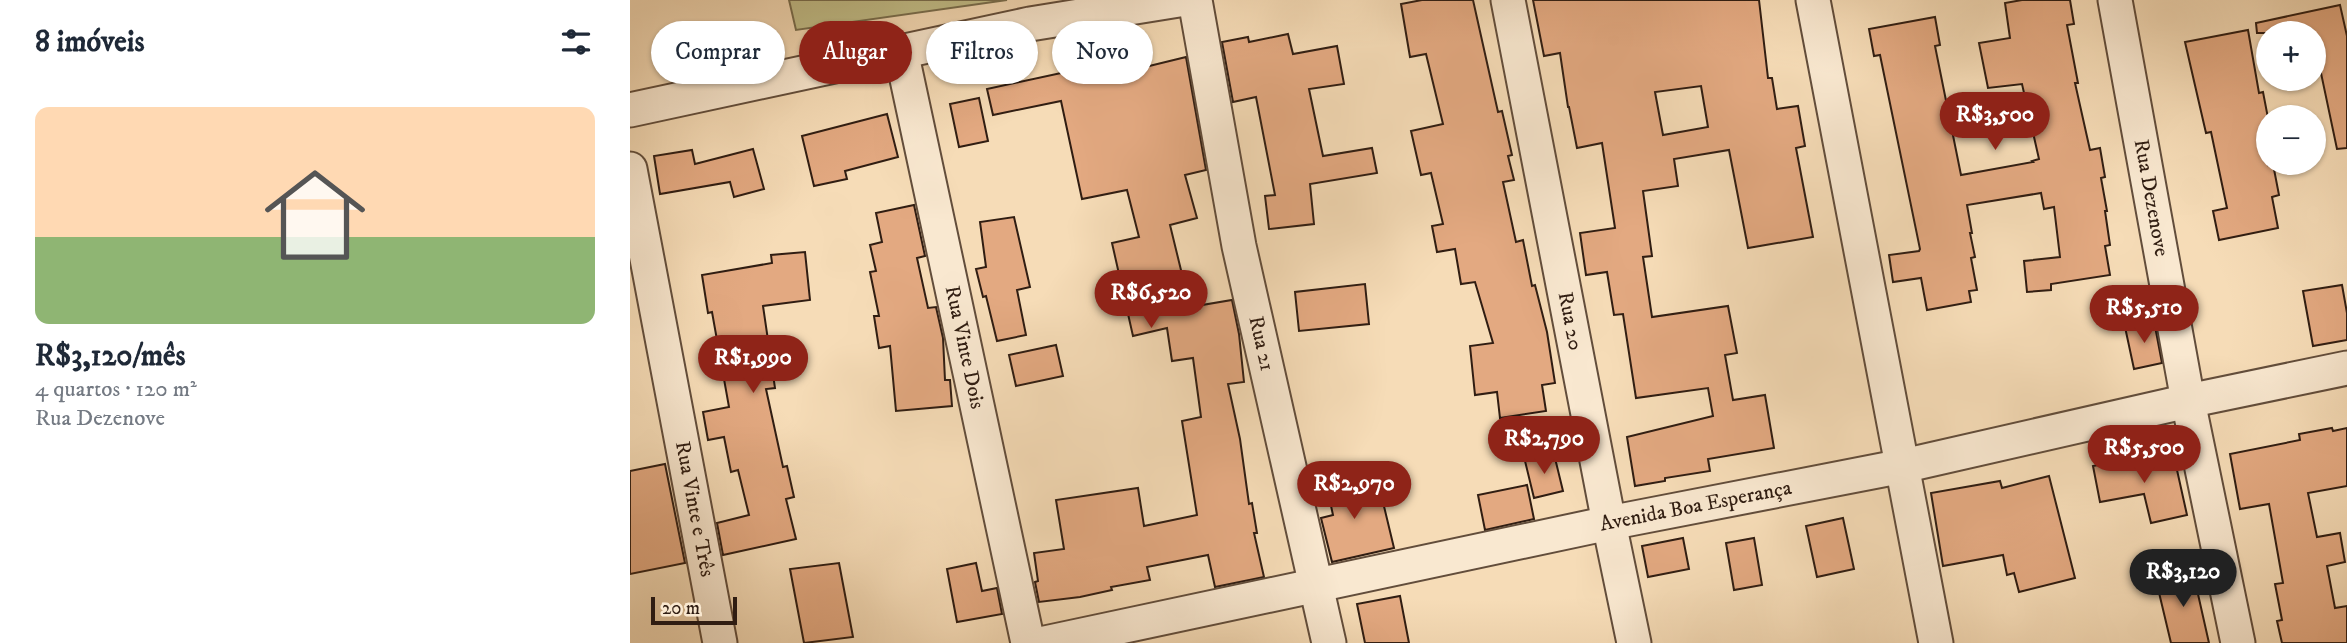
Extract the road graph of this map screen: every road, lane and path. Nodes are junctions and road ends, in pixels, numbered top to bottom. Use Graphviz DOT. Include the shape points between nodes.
graph roads {
  1 [pos="1179,0"];
  2 [pos="1195,0"];
  3 [pos="1508,0"];
  4 [pos="1814,0"];
  5 [pos="2115,0"];
  6 [pos="912,49"];
  7 [pos="799,73"];
  8 [pos="908,84"];
  9 [pos="630,110"];
  10 [pos="630,169"];
  11 [pos="2347,369"];
  12 [pos="2188,401"];
  13 [pos="1903,466"];
  14 [pos="1609,523"];
  15 [pos="1317,585"];
  16 [pos="720,643"];
  17 [pos="1028,643"];
  18 [pos="1045,643"];
  19 [pos="1329,643"];
  20 [pos="1634,643"];
  21 [pos="1936,643"];
  22 [pos="2238,643"];
  1 -- 6 [label="street"];
  2 -- 15 [label="street, Rua 21" via="1239,246"];
  3 -- 14 [label="street, Rua 20"];
  4 -- 13 [label="street"];
  5 -- 12 [label="street, Rua Dezenove"];
  7 -- 9 [label="street"];
  8 -- 17 [label="street, Rua Vinte Dois"];
  10 -- 16 [label="street, Rua Vinte e Três"];
  11 -- 12 [label="street, Avenida Boa Esperança"];
  12 -- 13 [label="street, Avenida Boa Esperança"];
  12 -- 22 [label="street, Rua Dezenove"];
  13 -- 14 [label="street, Avenida Boa Esperança"];
  13 -- 21 [label="street"];
  14 -- 15 [label="street, Avenida Boa Esperança"];
  14 -- 20 [label="street, Rua 20"];
  15 -- 18 [label="street, Avenida Boa Esperança"];
  15 -- 19 [label="street, Rua 21"];
}
